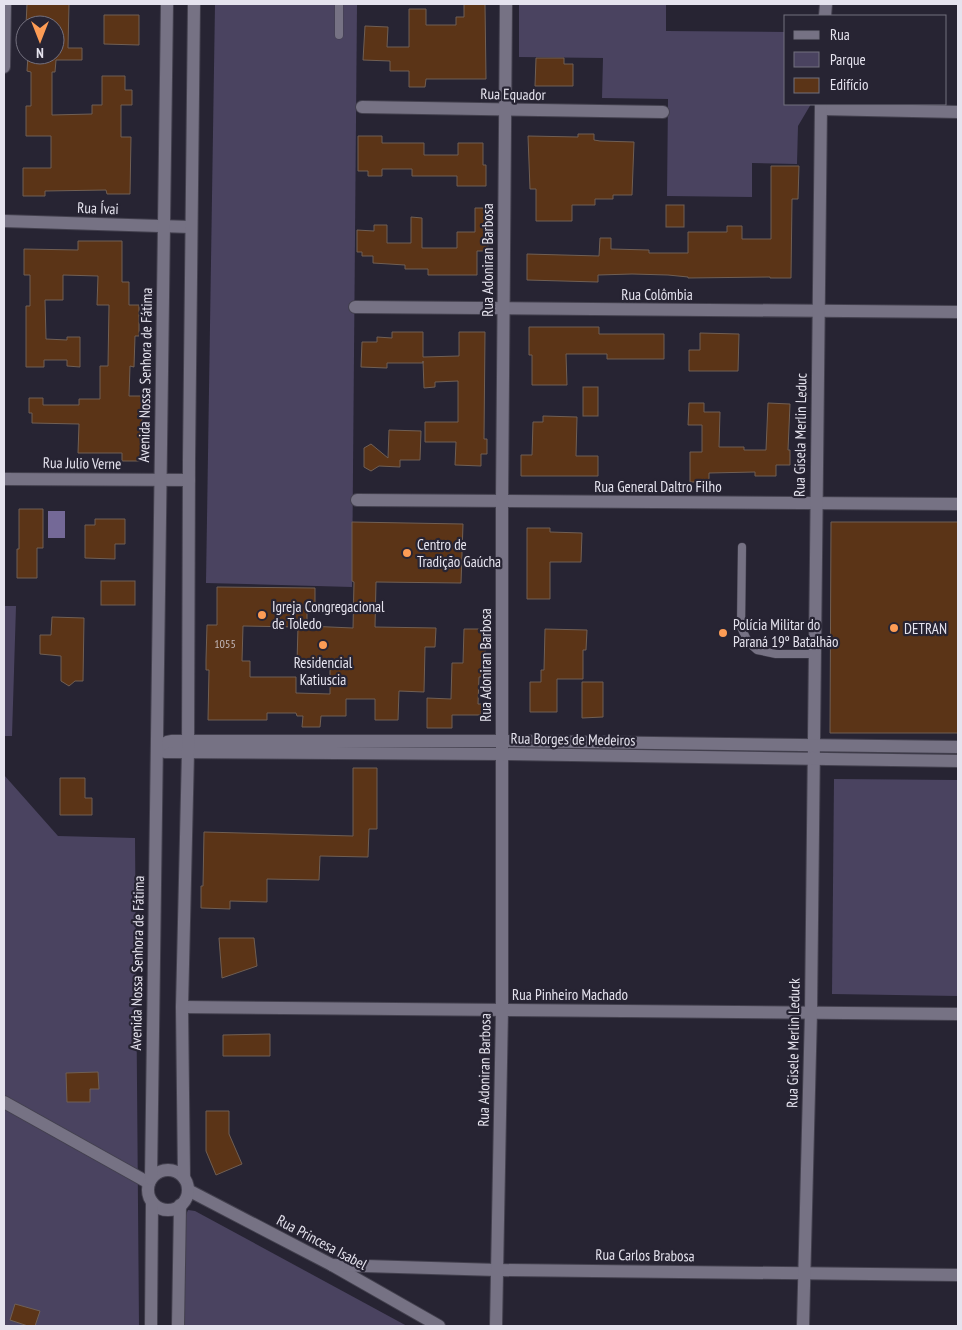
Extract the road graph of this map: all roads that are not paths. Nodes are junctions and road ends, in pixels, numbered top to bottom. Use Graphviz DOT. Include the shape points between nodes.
graph roads {
  1 [pos="5,4"];
  2 [pos="167,4"];
  3 [pos="194,4"];
  4 [pos="340,4"];
  5 [pos="506,4"];
  6 [pos="339,35"];
  7 [pos="4,67"];
  8 [pos="821,107"];
  9 [pos="362,108"];
  10 [pos="505,110"];
  11 [pos="663,112"];
  12 [pos="958,112"];
  13 [pos="4,221"];
  14 [pos="164,226"];
  15 [pos="191,226"];
  16 [pos="355,307"];
  17 [pos="503,309"];
  18 [pos="818,311"];
  19 [pos="958,312"];
  20 [pos="4,479"];
  21 [pos="160,480"];
  22 [pos="189,480"];
  23 [pos="357,500"];
  24 [pos="502,501"];
  25 [pos="816,504"];
  26 [pos="958,504"];
  27 [pos="742,547"];
  28 [pos="814,654"];
  29 [pos="501,741"];
  30 [pos="813,746"];
  31 [pos="157,747"];
  32 [pos="188,747"];
  33 [pos="958,747"];
  34 [pos="501,754"];
  35 [pos="812,760"];
  36 [pos="958,761"];
  37 [pos="182,1006"];
  38 [pos="502,1010"];
  39 [pos="811,1012"];
  40 [pos="958,1014"];
  41 [pos="4,1102"];
  42 [pos="150,1181"];
  43 [pos="186,1184"];
  44 [pos="152,1202"];
  45 [pos="180,1205"];
  46 [pos="332,1265"];
  47 [pos="497,1270"];
  48 [pos="803,1273"];
  49 [pos="958,1275"];
  50 [pos="151,1326"];
  51 [pos="178,1326"];
  52 [pos="439,1326"];
  53 [pos="496,1326"];
  54 [pos="803,1326"];
  1 -- 7 [label="street"];
  2 -- 14 [label="street, Avenida Nossa Senhora de Fátima"];
  3 -- 15 [label="street"];
  4 -- 6 [label="lane"];
  5 -- 10 [label="street, Rua Adoniran Barbosa"];
  8 -- 12 [label="street"];
  8 -- 18 [label="street, Rua Gisela Merlin Leduc"];
  9 -- 10 [label="street, Rua Equador"];
  10 -- 11 [label="street, Rua Equador"];
  10 -- 17 [label="street, Rua Adoniran Barbosa"];
  13 -- 14 [label="street, Rua Ívai"];
  14 -- 15 [label="street, Rua Ívai"];
  14 -- 21 [label="street, Avenida Nossa Senhora de Fátima"];
  15 -- 22 [label="street"];
  16 -- 17 [label="street, Rua Colômbia"];
  17 -- 18 [label="street, Rua Colômbia"];
  17 -- 24 [label="street, Rua Adoniran Barbosa"];
  18 -- 19 [label="street, Rua Colômbia"];
  18 -- 25 [label="street, Rua Gisela Merlin Leduc"];
  20 -- 21 [label="street, Rua Julio Verne"];
  21 -- 22 [label="street, Rua Julio Verne"];
  21 -- 31 [label="street, Avenida Nossa Senhora de Fátima"];
  22 -- 32 [label="street"];
  23 -- 24 [label="street, Rua General Daltro Filho"];
  24 -- 25 [label="street, Rua General Daltro Filho"];
  24 -- 29 [label="street, Rua Adoniran Barbosa"];
  25 -- 26 [label="street, Rua General Daltro Filho"];
  25 -- 28 [label="street, Rua Gisela Merlin Leduc"];
  27 -- 28 [label="lane" via="741,627 748,642 757,650 776,654"];
  28 -- 30 [label="street, Rua Gisela Merlin Leduc"];
  29 -- 30 [label="street, Rua Borges de Medeiros"];
  29 -- 32 [label="street, Rua Borges de Medeiros"];
  29 -- 34 [label="street, Rua Adoniran Barbosa"];
  30 -- 33 [label="street, Rua Borges de Medeiros"];
  30 -- 35 [label="street, Rua Gisela Merlin Leduc"];
  31 -- 32 [label="street" via="165,752"];
  31 -- 42 [label="street, Avenida Nossa Senhora de Fátima"];
  32 -- 34 [label="street, Rua Borges de Medeiros"];
  32 -- 37 [label="street"];
  34 -- 35 [label="street, Rua Borges de Medeiros"];
  34 -- 38 [label="street, Rua Adoniran Barbosa"];
  35 -- 36 [label="street, Rua Borges de Medeiros"];
  35 -- 39 [label="street, Rua Gisele Merlin Leduck"];
  37 -- 38 [label="street, Rua Pinheiro Machado"];
  37 -- 43 [label="street"];
  38 -- 39 [label="street, Rua Pinheiro Machado"];
  38 -- 47 [label="street, Rua Adoniran Barbosa"];
  39 -- 40 [label="street, Rua Pinheiro Machado"];
  39 -- 48 [label="street, Rua Gisele Merlin Leduck"];
  41 -- 42 [label="street"];
  42 -- 43 [label="street" via="164,1170 175,1171"];
  42 -- 44 [label="street, Avenida Nossa Senhora de Fátima" via="148,1193"];
  43 -- 45 [label="street" via="184,1201"];
  43 -- 46 [label="street, Rua Princesa Isabel"];
  44 -- 45 [label="street" via="162,1209"];
  44 -- 50 [label="street, Avenida Nossa Senhora de Fátima"];
  45 -- 51 [label="street"];
  46 -- 47 [label="street, Rua Carlos Brabosa"];
  46 -- 52 [label="street, Rua Princesa Isabel"];
  47 -- 48 [label="street, Rua Carlos Brabosa"];
  47 -- 53 [label="street, Rua Adoniran Barbosa"];
  48 -- 49 [label="street, Rua Carlos Brabosa"];
  48 -- 54 [label="street, Rua Gisele Merlin Leduck"];
}
